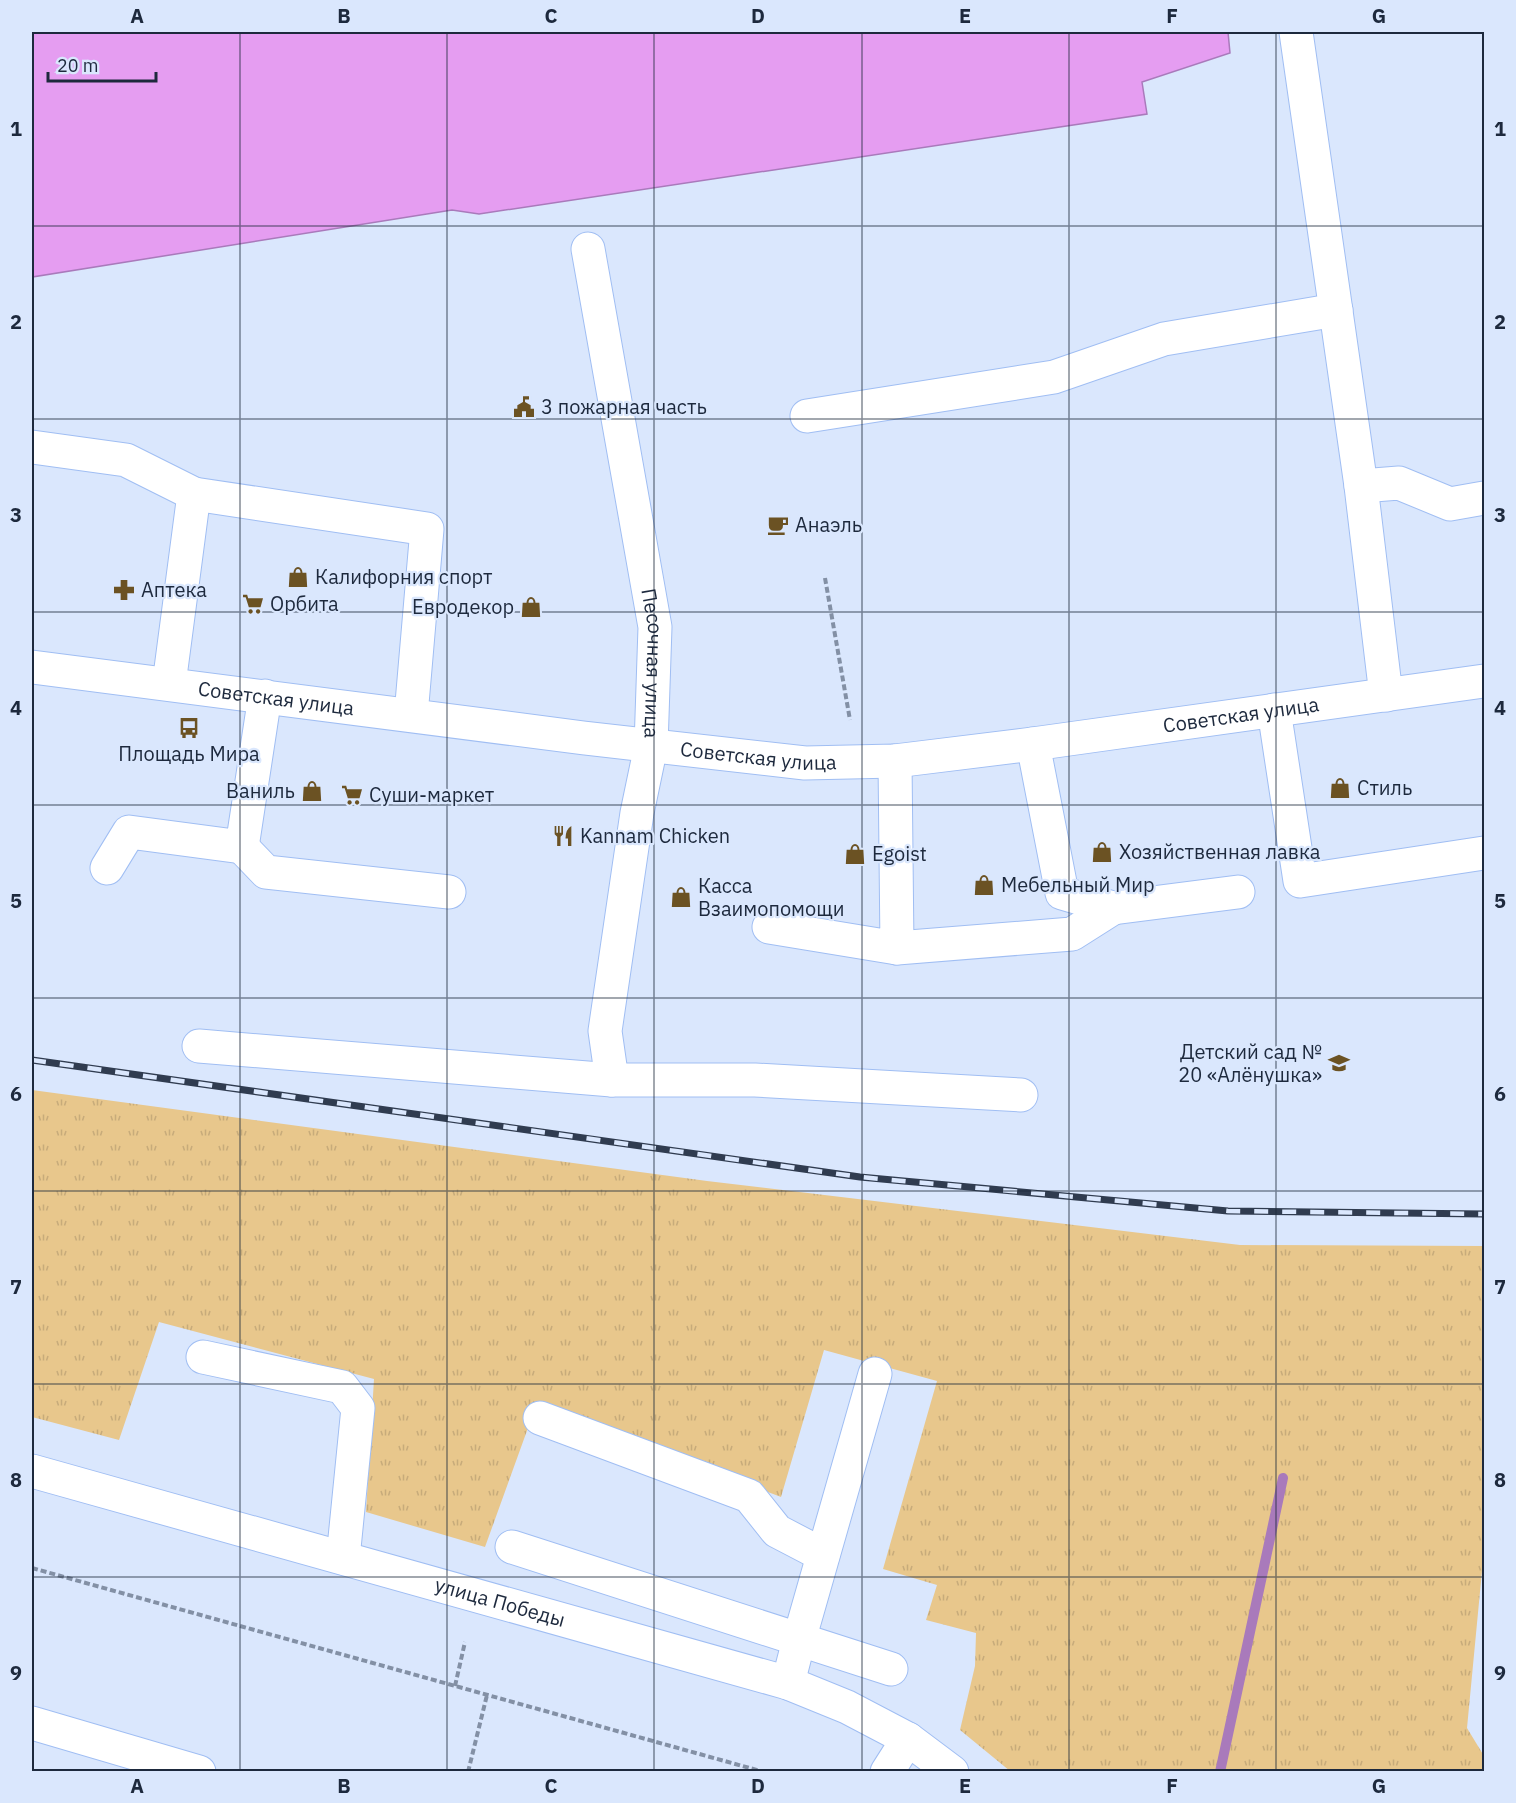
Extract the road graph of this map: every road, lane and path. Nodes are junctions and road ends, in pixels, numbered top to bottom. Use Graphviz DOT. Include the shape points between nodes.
graph roads {
  1 [pos="1296,32"];
  2 [pos="588,249"];
  3 [pos="1336,310"];
  4 [pos="807,416"];
  5 [pos="32,447"];
  6 [pos="1361,486"];
  7 [pos="194,494"];
  8 [pos="1485,498"];
  9 [pos="825,578"];
  10 [pos="32,667"];
  11 [pos="1485,681"];
  12 [pos="169,684"];
  13 [pos="1386,695"];
  14 [pos="265,696"];
  15 [pos="1274,710"];
  16 [pos="411,715"];
  17 [pos="850,720"];
  18 [pos="1033,744"];
  19 [pos="651,746"];
  20 [pos="895,760"];
  21 [pos="242,847"];
  22 [pos="1485,853"];
  23 [pos="107,868"];
  24 [pos="449,892"];
  25 [pos="1238,892"];
  26 [pos="1113,908"];
  27 [pos="769,927"];
  28 [pos="897,948"];
  29 [pos="199,1046"];
  30 [pos="612,1080"];
  31 [pos="1021,1095"];
  32 [pos="203,1356"];
  33 [pos="875,1374"];
  34 [pos="540,1418"];
  35 [pos="32,1471"];
  36 [pos="512,1547"];
  37 [pos="823,1555"];
  38 [pos="343,1558"];
  39 [pos="32,1568"];
  40 [pos="799,1640"];
  41 [pos="465,1642"];
  42 [pos="891,1669"];
  43 [pos="788,1683"];
  44 [pos="455,1686"];
  45 [pos="487,1695"];
  46 [pos="32,1723"];
  47 [pos="908,1739"];
  48 [pos="200,1772"];
  49 [pos="468,1772"];
  50 [pos="764,1772"];
  51 [pos="887,1772"];
  52 [pos="952,1772"];
  1 -- 3 [label="main road"];
  2 -- 19 [label="main road, Песочная улица" via="656,627"];
  3 -- 4 [label="main road" via="1164,339 1054,377"];
  3 -- 6 [label="main road"];
  5 -- 7 [label="main road" via="126,460"];
  6 -- 8 [label="main road" via="1399,483 1450,504"];
  6 -- 13 [label="main road"];
  7 -- 12 [label="main road"];
  7 -- 16 [label="main road" via="427,529"];
  9 -- 17 [label="path"];
  10 -- 12 [label="main road, Советская улица"];
  11 -- 13 [label="main road, Советская улица"];
  12 -- 14 [label="main road, Советская улица"];
  13 -- 15 [label="main road, Советская улица"];
  14 -- 16 [label="main road, Советская улица"];
  14 -- 21 [label="main road"];
  15 -- 18 [label="main road, Советская улица"];
  15 -- 22 [label="main road" via="1300,881"];
  16 -- 19 [label="main road, Советская улица"];
  18 -- 20 [label="main road, Советская улица"];
  18 -- 26 [label="main road" via="1062,893"];
  19 -- 20 [label="main road, Советская улица" via="805,763"];
  19 -- 30 [label="main road, Песочная улица" via="605,1031"];
  20 -- 28 [label="main road"];
  21 -- 23 [label="main road" via="129,832"];
  21 -- 24 [label="main road" via="266,872"];
  25 -- 26 [label="main road"];
  26 -- 28 [label="main road" via="1072,934"];
  27 -- 28 [label="main road"];
  29 -- 30 [label="main road"];
  30 -- 31 [label="main road" via="755,1080"];
  32 -- 38 [label="main road" via="342,1387 358,1408"];
  33 -- 37 [label="main road"];
  34 -- 37 [label="main road" via="749,1496 777,1531"];
  35 -- 38 [label="main road, улица Победы"];
  36 -- 40 [label="main road"];
  37 -- 40 [label="main road"];
  38 -- 43 [label="main road, улица Победы"];
  39 -- 44 [label="path"];
  40 -- 42 [label="main road"];
  40 -- 43 [label="main road"];
  41 -- 44 [label="path"];
  43 -- 47 [label="main road, улица Победы" via="847,1707"];
  44 -- 45 [label="path"];
  45 -- 49 [label="path"];
  45 -- 50 [label="path"];
  46 -- 48 [label="main road"];
  47 -- 51 [label="main road"];
  47 -- 52 [label="main road, улица Победы"];
}
